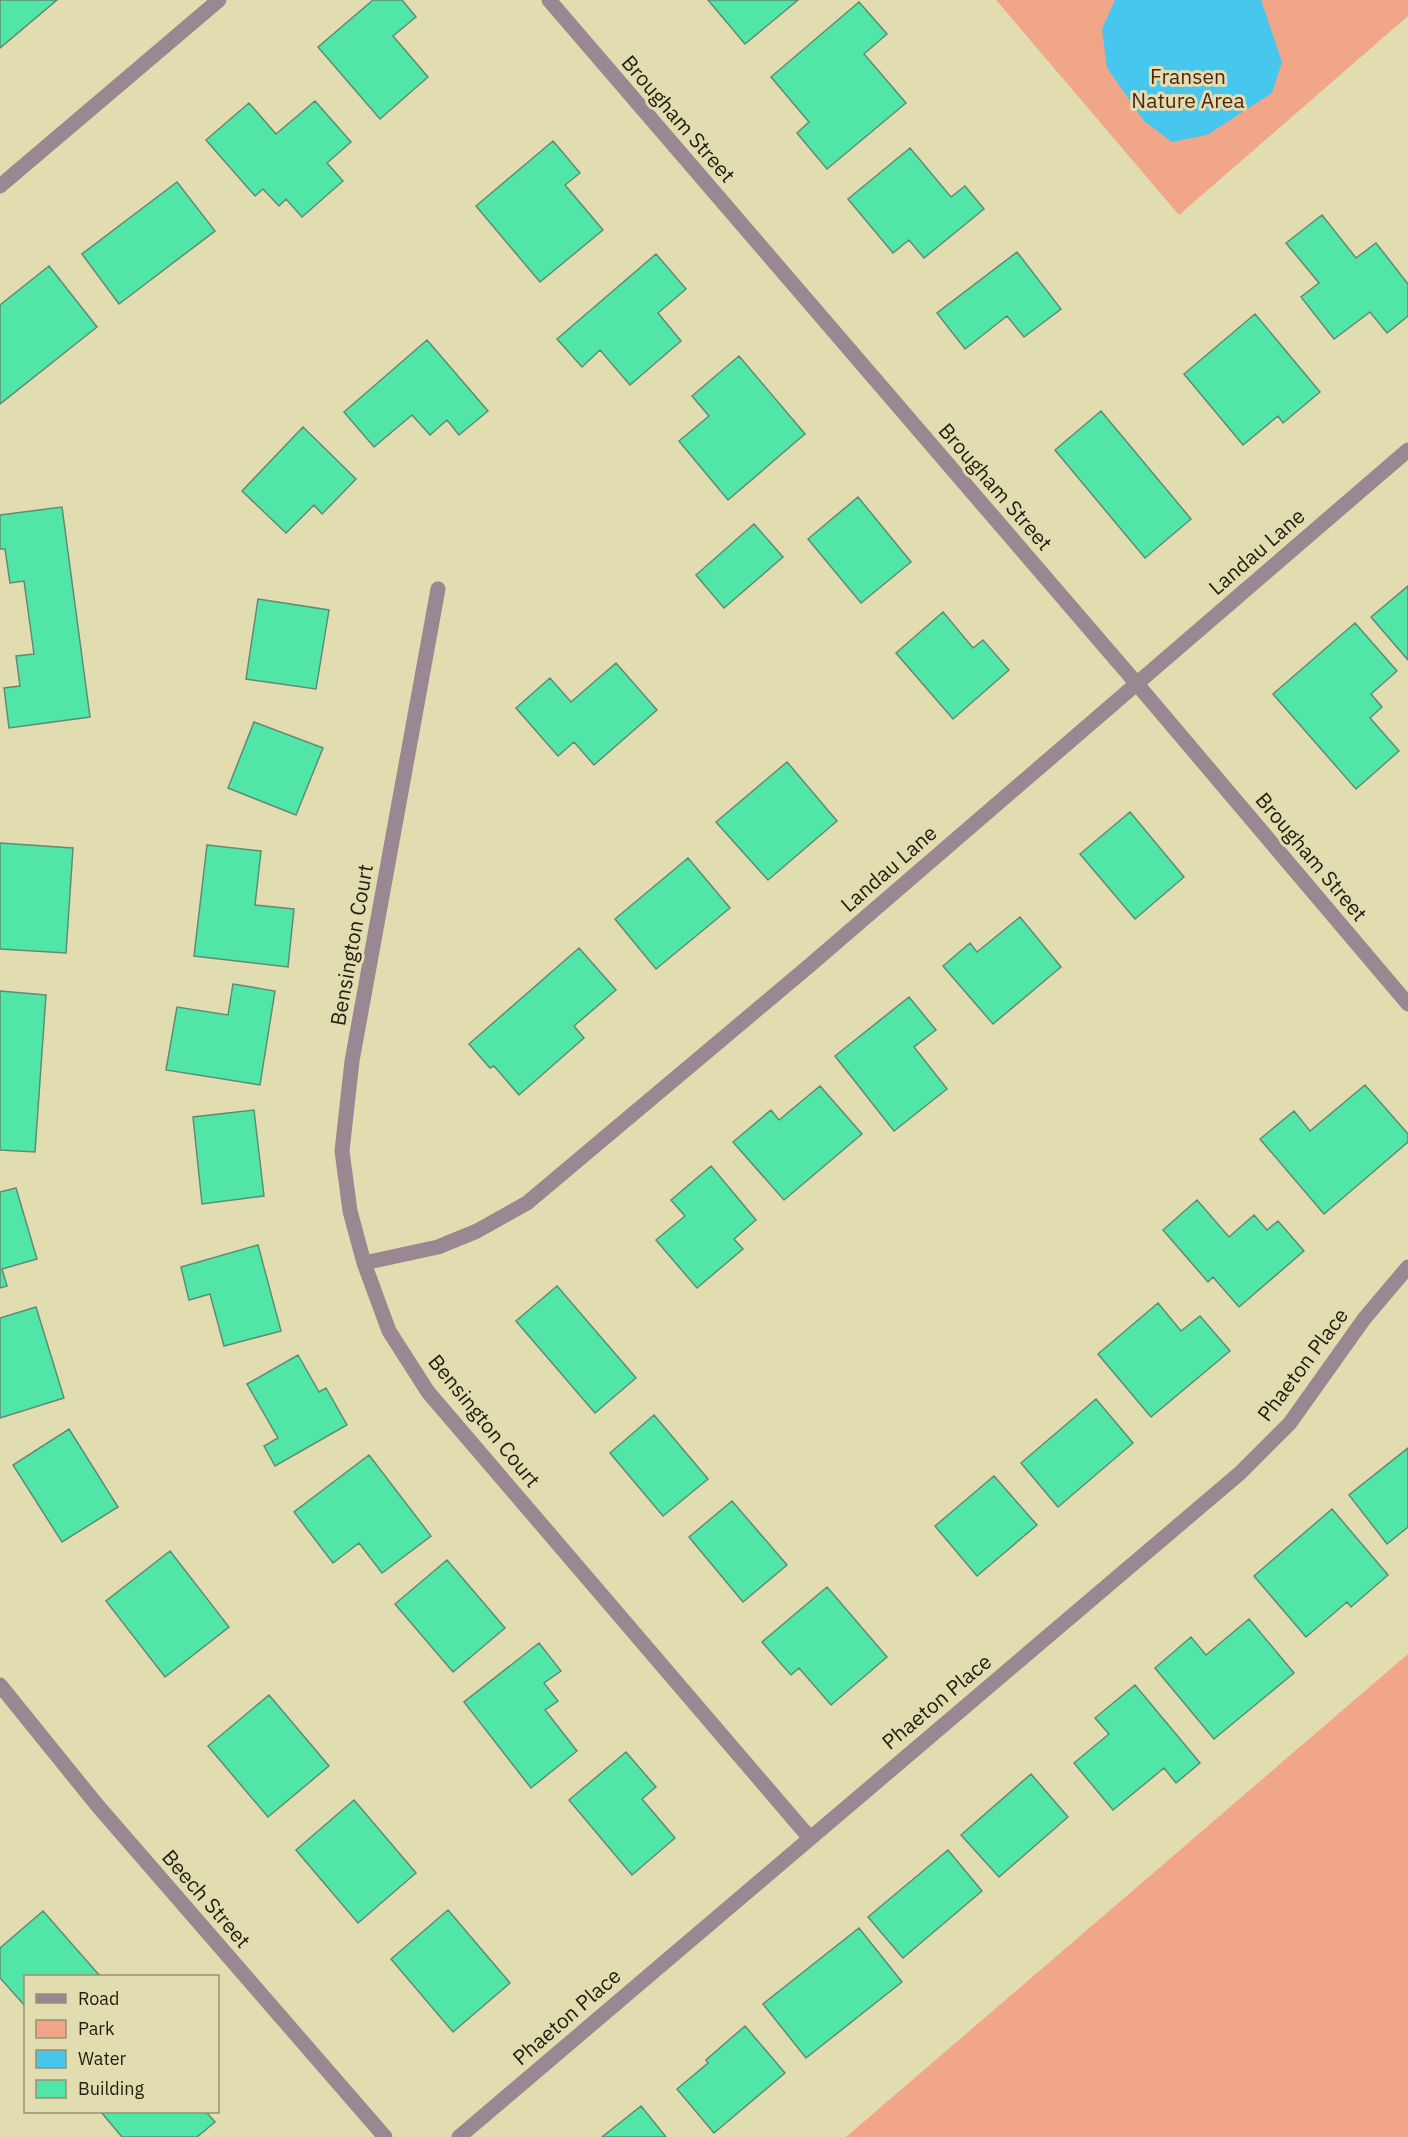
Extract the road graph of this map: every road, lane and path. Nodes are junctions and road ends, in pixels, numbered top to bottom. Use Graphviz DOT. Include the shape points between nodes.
graph roads {
  1 [pos="219,0"];
  2 [pos="549,0"];
  3 [pos="0,186"];
  4 [pos="1408,450"];
  5 [pos="438,589"];
  6 [pos="1137,684"];
  7 [pos="1408,1004"];
  8 [pos="364,1263"];
  9 [pos="1408,1267"];
  10 [pos="0,1685"];
  11 [pos="809,1837"];
  12 [pos="385,2137"];
  13 [pos="459,2137"];
  1 -- 3 [label="street"];
  2 -- 6 [label="street, Brougham Street"];
  4 -- 6 [label="street, Landau Lane"];
  5 -- 8 [label="street, Bensington Court" via="351,1061 342,1151 350,1211"];
  6 -- 7 [label="street, Brougham Street"];
  6 -- 8 [label="street, Landau Lane" via="526,1203 477,1231 438,1247"];
  8 -- 11 [label="street, Bensington Court" via="389,1331 428,1392"];
  9 -- 11 [label="street, Phaeton Place" via="1364,1319 1290,1423 1240,1473"];
  10 -- 12 [label="street, Beech Street" via="97,1805"];
  11 -- 13 [label="street, Phaeton Place"];
}
